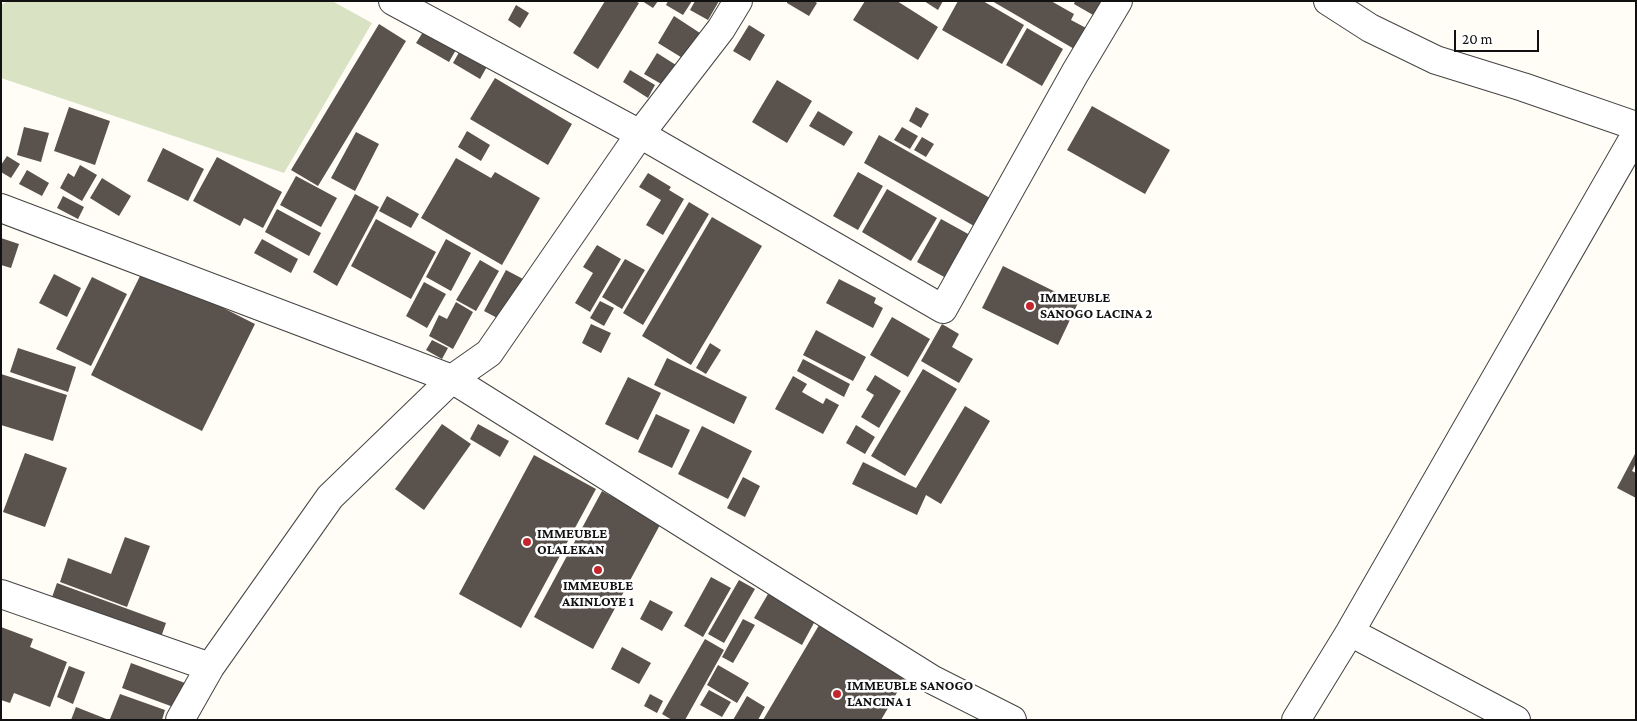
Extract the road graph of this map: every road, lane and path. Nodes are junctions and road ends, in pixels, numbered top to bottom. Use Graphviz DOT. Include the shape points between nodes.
graph roads {
  1 [pos="393,1"];
  2 [pos="738,1"];
  3 [pos="1118,1"];
  4 [pos="1328,1"];
  5 [pos="426,8"];
  6 [pos="1636,126"];
  7 [pos="640,134"];
  8 [pos="1636,134"];
  9 [pos="1,208"];
  10 [pos="452,379"];
  11 [pos="1,594"];
  12 [pos="1350,632"];
  13 [pos="210,667"];
  14 [pos="180,720"];
  15 [pos="1012,720"];
  16 [pos="1296,720"];
  17 [pos="1516,720"];
  1 -- 5 [label="street"];
  2 -- 7 [label="street" via="721,29"];
  3 -- 7 [label="street" via="943,309"];
  4 -- 6 [label="street" via="1370,28 1436,60"];
  5 -- 7 [label="street"];
  7 -- 10 [label="street" via="489,353"];
  8 -- 12 [label="street"];
  9 -- 10 [label="street"];
  10 -- 13 [label="street" via="330,497"];
  10 -- 15 [label="street" via="933,680"];
  11 -- 13 [label="street"];
  12 -- 16 [label="street"];
  12 -- 17 [label="street"];
  13 -- 14 [label="street"];
}
